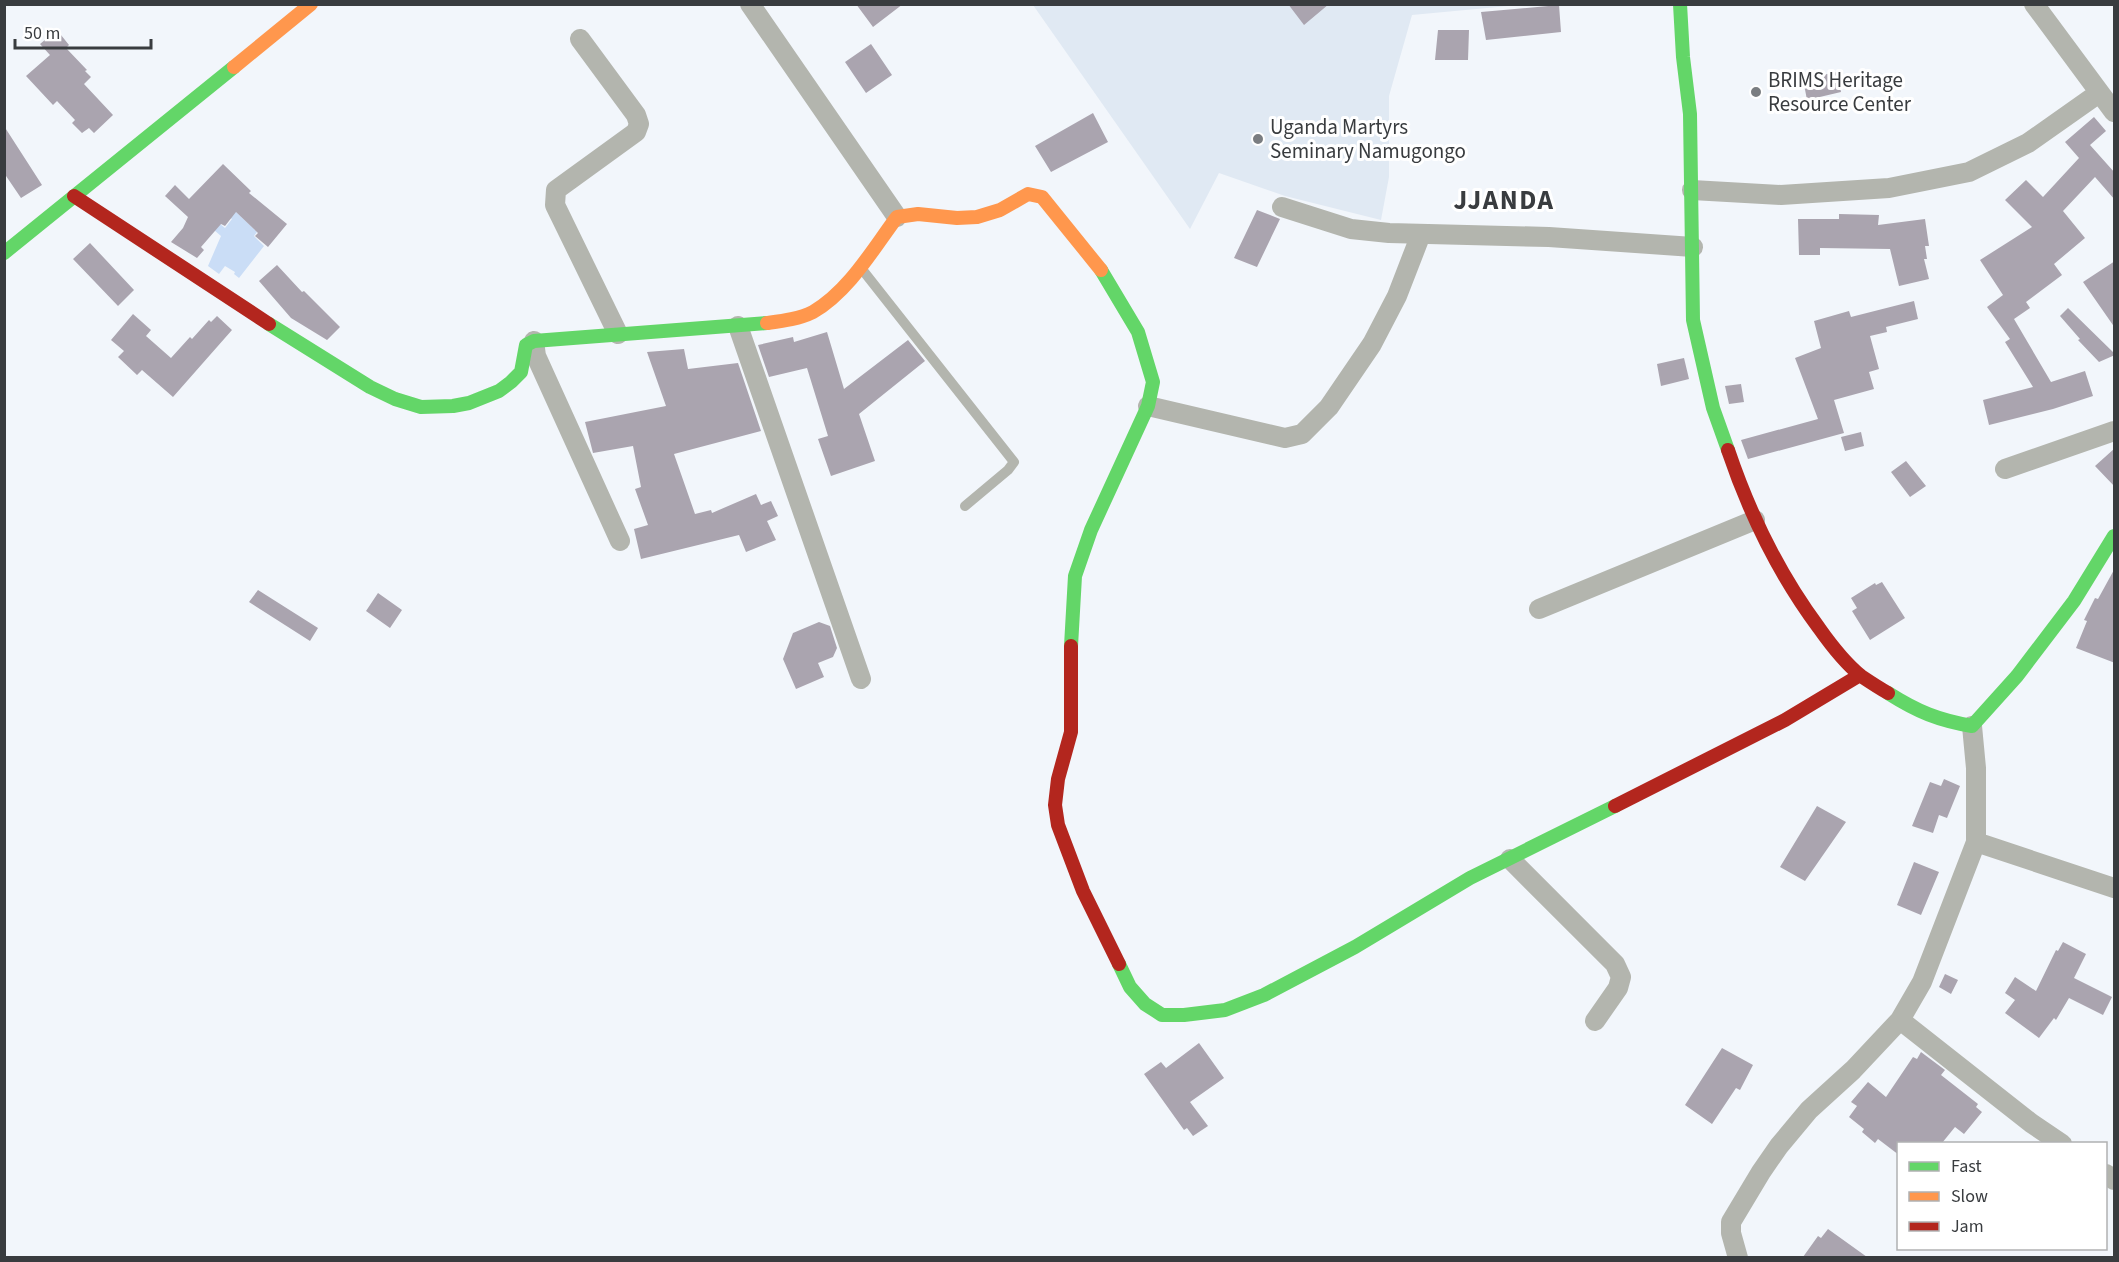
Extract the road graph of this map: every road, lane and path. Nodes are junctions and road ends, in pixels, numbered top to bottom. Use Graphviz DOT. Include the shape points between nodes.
graph roads {
  1 [pos="310,4"];
  2 [pos="750,4"];
  3 [pos="1680,4"];
  4 [pos="2034,4"];
  5 [pos="580,39"];
  6 [pos="2099,93"];
  7 [pos="2115,112"];
  8 [pos="1692,190"];
  9 [pos="74,196"];
  10 [pos="1282,207"];
  11 [pos="897,217"];
  12 [pos="1421,234"];
  13 [pos="1693,247"];
  14 [pos="4,253"];
  15 [pos="859,266"];
  16 [pos="738,326"];
  17 [pos="618,334"];
  18 [pos="534,341"];
  19 [pos="1148,406"];
  20 [pos="2115,431"];
  21 [pos="2005,469"];
  22 [pos="965,506"];
  23 [pos="1755,520"];
  24 [pos="2115,536"];
  25 [pos="620,541"];
  26 [pos="1539,609"];
  27 [pos="1860,675"];
  28 [pos="861,679"];
  29 [pos="1972,726"];
  30 [pos="1976,842"];
  31 [pos="1510,859"];
  32 [pos="2115,888"];
  33 [pos="1900,1020"];
  34 [pos="1595,1021"];
  35 [pos="2060,1142"];
  36 [pos="1738,1257"];
  1 -- 9 [label="street"];
  2 -- 11 [label="street"];
  3 -- 8 [label="street"];
  4 -- 6 [label="street"];
  5 -- 17 [label="street" via="639,124 636,132 556,190 554,198"];
  6 -- 7 [label="street"];
  6 -- 8 [label="street" via="2028,143 1969,172 1889,188 1781,195"];
  8 -- 13 [label="street"];
  9 -- 14 [label="street"];
  9 -- 18 [label="street" via="228,300 366,384 406,403 461,406 488,396 508,385 522,370 526,345"];
  10 -- 12 [label="street" via="1351,228"];
  11 -- 15 [label="street"];
  11 -- 19 [label="street" via="933,213 977,218 1003,209 1027,194 1042,197 1095,261 1138,332 1153,382"];
  12 -- 13 [label="street" via="1549,237"];
  12 -- 19 [label="street" via="1397,296 1372,344 1329,407 1302,434 1285,438"];
  13 -- 23 [label="street" via="1693,320 1702,365 1713,408"];
  15 -- 16 [label="street" via="845,284 811,313"];
  15 -- 22 [label="lane" via="1014,462"];
  16 -- 17 [label="street"];
  16 -- 28 [label="street"];
  17 -- 18 [label="street"];
  18 -- 25 [label="street" via="536,356"];
  19 -- 31 [label="street" via="1091,530 1075,576 1071,732 1055,805 1058,825 1083,891 1130,987 1162,1015 1225,1010 1264,995"];
  20 -- 21 [label="street"];
  23 -- 26 [label="street"];
  23 -- 27 [label="street" via="1776,566 1796,597"];
  24 -- 29 [label="street" via="2074,601 2018,676"];
  27 -- 29 [label="street" via="1913,709"];
  27 -- 31 [label="street" via="1785,720"];
  29 -- 30 [label="street"];
  30 -- 32 [label="street"];
  30 -- 33 [label="street" via="1922,982"];
  31 -- 34 [label="street" via="1616,964 1621,977 1618,988"];
  33 -- 35 [label="street"];
  33 -- 36 [label="street" via="1809,1110 1761,1172 1731,1222"];
}
